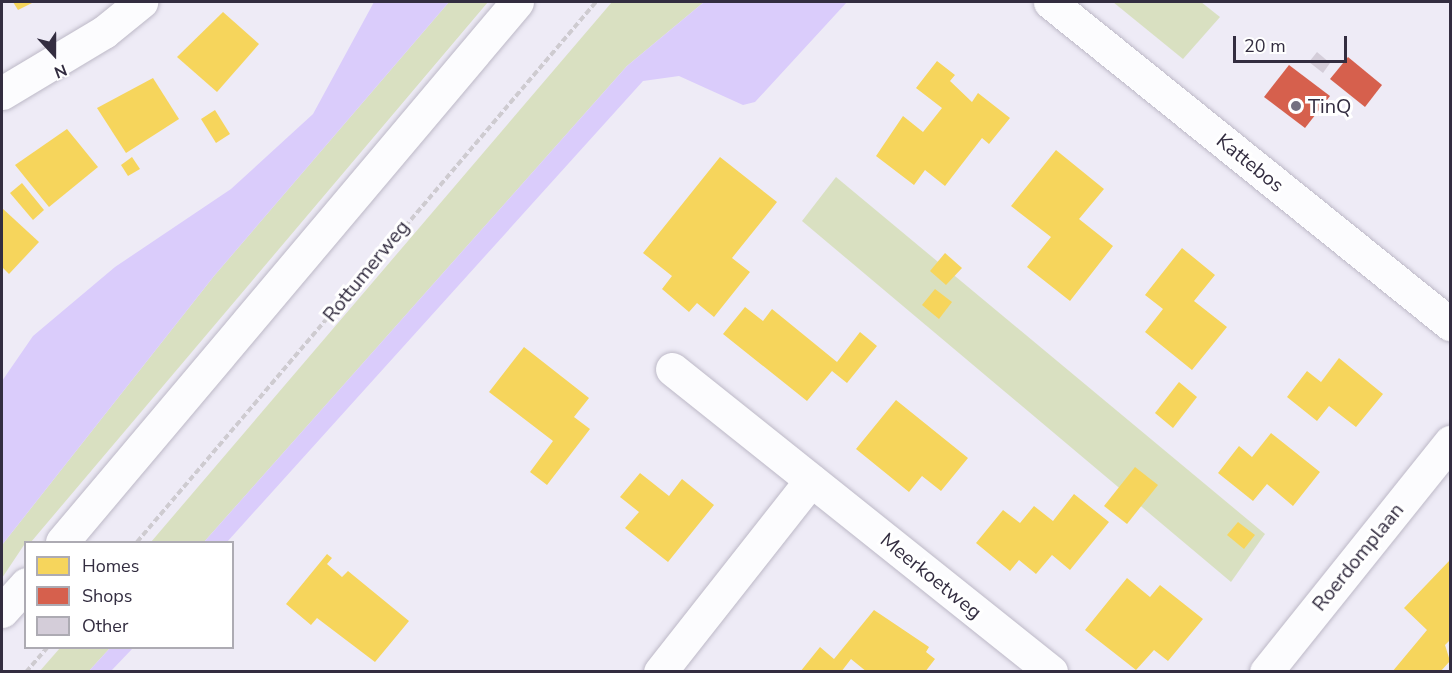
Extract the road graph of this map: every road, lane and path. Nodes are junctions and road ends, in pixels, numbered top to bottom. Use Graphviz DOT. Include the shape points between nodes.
graph roads {
  1 [pos="141,2"];
  2 [pos="517,2"];
  3 [pos="596,2"];
  4 [pos="1050,2"];
  5 [pos="2,93"];
  6 [pos="1450,324"];
  7 [pos="672,369"];
  8 [pos="1450,442"];
  9 [pos="811,480"];
  10 [pos="64,541"];
  11 [pos="139,541"];
  12 [pos="24,586"];
  13 [pos="2,611"];
  14 [pos="46,649"];
  15 [pos="26,672"];
  16 [pos="660,672"];
  17 [pos="1052,672"];
  18 [pos="1266,672"];
  1 -- 5 [label="street" via="104,32"];
  2 -- 10 [label="street"];
  3 -- 11 [label="path, Rottumerweg"];
  4 -- 6 [label="street, Kattebos"];
  7 -- 9 [label="street, Meerkoetweg"];
  8 -- 18 [label="street, Roerdomplaan"];
  9 -- 16 [label="street"];
  9 -- 17 [label="street, Meerkoetweg"];
  12 -- 13 [label="street"];
  14 -- 15 [label="path"];
}
